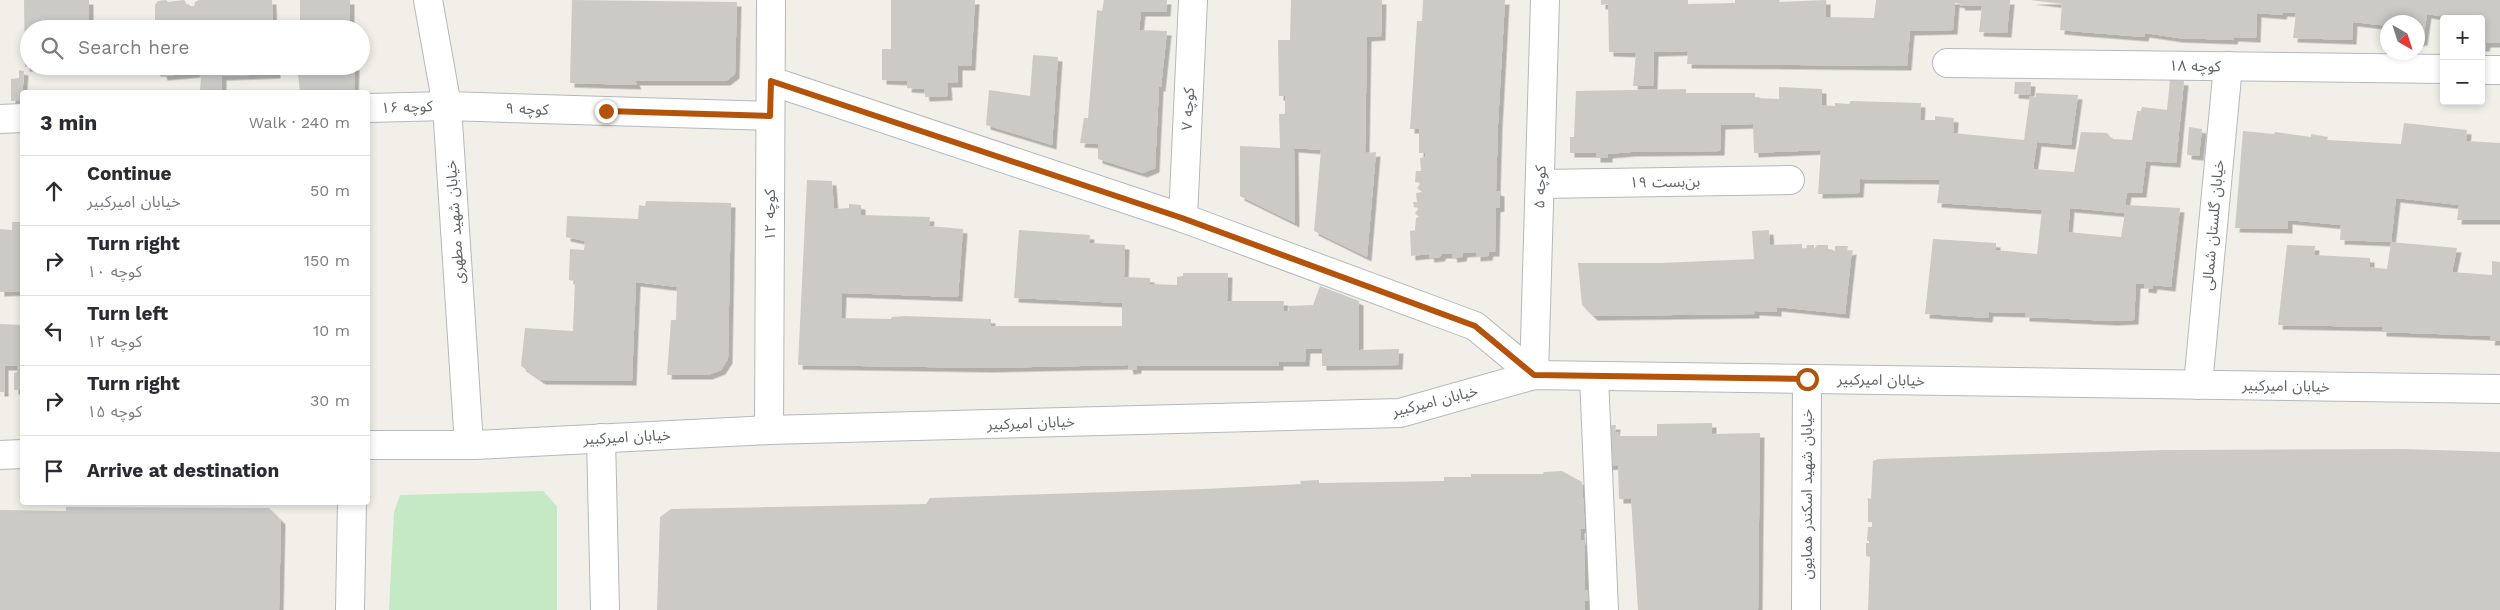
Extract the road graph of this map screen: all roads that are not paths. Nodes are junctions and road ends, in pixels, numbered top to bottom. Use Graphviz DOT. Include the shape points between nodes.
graph roads {
  1 [pos="428,0"];
  2 [pos="771,0"];
  3 [pos="1193,0"];
  4 [pos="1546,0"];
  5 [pos="1947,63"];
  6 [pos="2228,66"];
  7 [pos="2440,69"];
  8 [pos="2485,70"];
  9 [pos="2500,70"];
  10 [pos="771,81"];
  11 [pos="448,106"];
  12 [pos="370,108"];
  13 [pos="770,116"];
  14 [pos="0,118"];
  15 [pos="20,118"];
  16 [pos="1790,180"];
  17 [pos="1540,184"];
  18 [pos="1182,218"];
  19 [pos="1534,375"];
  20 [pos="1594,377"];
  21 [pos="1807,379"];
  22 [pos="2198,385"];
  23 [pos="2500,389"];
  24 [pos="769,430"];
  25 [pos="601,438"];
  26 [pos="370,446"];
  27 [pos="469,446"];
  28 [pos="20,454"];
  29 [pos="0,455"];
  30 [pos="352,505"];
  31 [pos="1603,597"];
  32 [pos="350,610"];
  33 [pos="605,610"];
  34 [pos="1806,610"];
  1 -- 11 [label="street, خیابان شهید مطهری"];
  2 -- 10 [label="street, کوچه ۱۲"];
  3 -- 18 [label="street, کوچه ۷"];
  4 -- 17 [label="street, کوچه ۵"];
  5 -- 6 [label="street, کوچه ۱۸"];
  6 -- 7 [label="street, کوچه ۱۸"];
  6 -- 22 [label="street, خیابان گلستان شمالی"];
  8 -- 9 [label="street"];
  10 -- 13 [label="street, کوچه ۱۲"];
  10 -- 18 [label="street"];
  11 -- 12 [label="street, کوچه ۱۶"];
  11 -- 13 [label="street, کوچه ۹"];
  11 -- 27 [label="street, خیابان شهید مطهری"];
  13 -- 24 [label="street, کوچه ۱۲"];
  14 -- 15 [label="street"];
  16 -- 17 [label="street, بن‌بست ۱۹"];
  17 -- 19 [label="street, کوچه ۵"];
  18 -- 19 [label="street" via="1475,326"];
  19 -- 20 [label="street, خیابان امیرکبیر"];
  19 -- 24 [label="street, خیابان امیرکبیر" via="1400,413"];
  20 -- 21 [label="street, خیابان امیرکبیر"];
  20 -- 31 [label="street"];
  21 -- 22 [label="street, خیابان امیرکبیر"];
  21 -- 34 [label="street, خیابان شهید اسکندر همایون"];
  22 -- 23 [label="street, خیابان امیرکبیر"];
  24 -- 25 [label="street, خیابان امیرکبیر"];
  25 -- 27 [label="street, خیابان امیرکبیر"];
  25 -- 33 [label="street"];
  26 -- 27 [label="street, خیابان امیرکبیر"];
  28 -- 29 [label="street"];
  30 -- 32 [label="street"];
}
